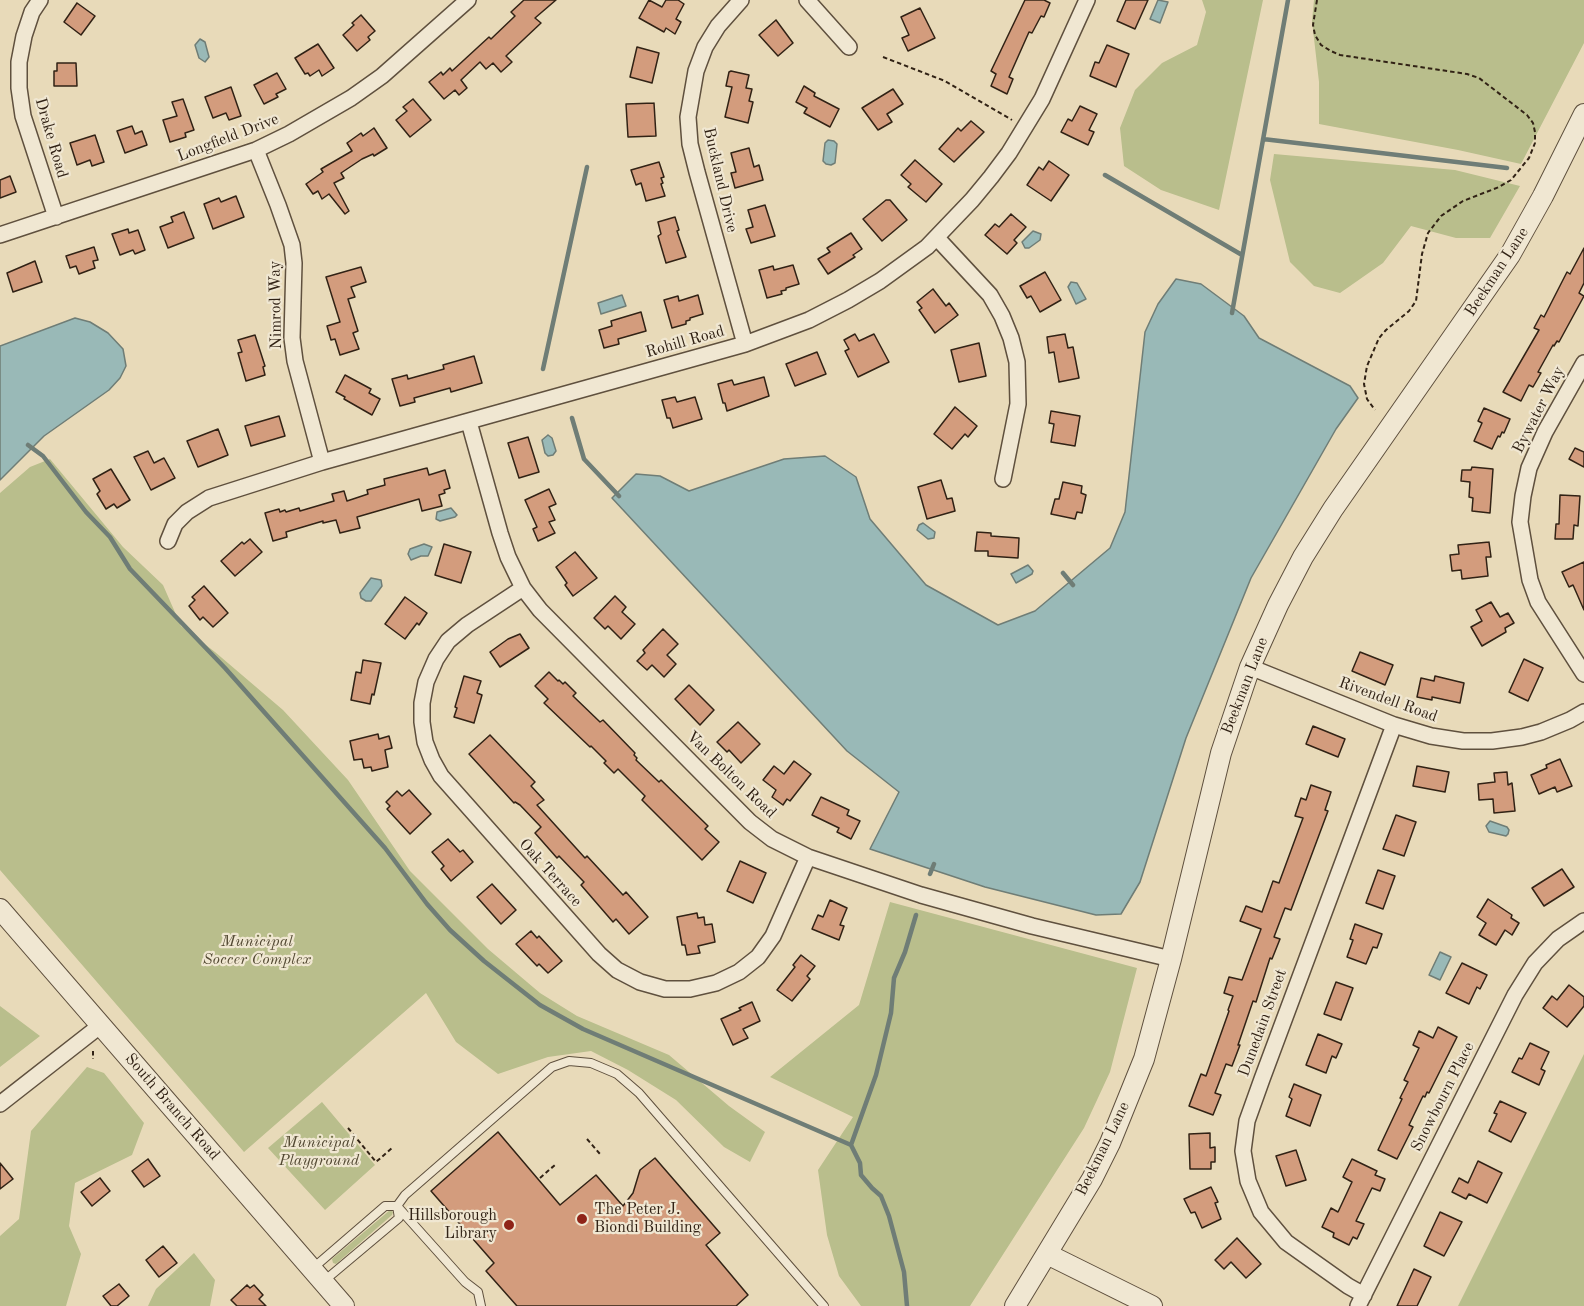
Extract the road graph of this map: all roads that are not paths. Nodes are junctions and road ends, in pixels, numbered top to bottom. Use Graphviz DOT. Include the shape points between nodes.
graph roads {
  1 [pos="40,0"];
  2 [pos="468,0"];
  3 [pos="741,0"];
  4 [pos="807,0"];
  5 [pos="1087,0"];
  6 [pos="849,47"];
  7 [pos="1584,114"];
  8 [pos="255,150"];
  9 [pos="56,217"];
  10 [pos="0,235"];
  11 [pos="937,238"];
  12 [pos="745,344"];
  13 [pos="1584,363"];
  14 [pos="469,422"];
  15 [pos="322,462"];
  16 [pos="1003,479"];
  17 [pos="168,541"];
  18 [pos="523,588"];
  19 [pos="1250,667"];
  20 [pos="1584,674"];
  21 [pos="1584,712"];
  22 [pos="1394,724"];
  23 [pos="808,857"];
  24 [pos="0,909"];
  25 [pos="1584,921"];
  26 [pos="1172,959"];
  27 [pos="101,1025"];
  28 [pos="0,1104"];
  29 [pos="398,1206"];
  30 [pos="1047,1254"];
  31 [pos="317,1276"];
  32 [pos="1361,1300"];
  33 [pos="344,1306"];
  34 [pos="481,1306"];
  35 [pos="824,1306"];
  36 [pos="1016,1306"];
  37 [pos="1152,1306"];
  1 -- 9 [label="street, Drake Road" via="24,36 20,88 23,116"];
  2 -- 8 [label="street, Longfield Drive" via="382,76 351,98"];
  3 -- 12 [label="street, Buckland Drive" via="705,47 693,82 688,117 696,172"];
  4 -- 6 [label="street"];
  5 -- 11 [label="street, Rohill Road" via="1027,126 991,177"];
  7 -- 19 [label="street, Beekman Lane" via="1510,255 1364,462 1303,557"];
  8 -- 9 [label="street, Longfield Drive"];
  8 -- 15 [label="street, Nimrod Way" via="292,245 295,361"];
  9 -- 10 [label="street, Longfield Drive"];
  11 -- 12 [label="street, Rohill Road" via="848,300 809,320"];
  11 -- 16 [label="street" via="990,295 1011,338 1017,362 1018,404"];
  12 -- 14 [label="street, Rohill Road"];
  13 -- 20 [label="street, Bywater Way" via="1529,468 1520,522 1538,602"];
  14 -- 15 [label="street, Rohill Road"];
  14 -- 18 [label="street, Van Bolton Road" via="500,533"];
  15 -- 17 [label="street, Rohill Road" via="209,498 174,524"];
  18 -- 23 [label="street, Van Bolton Road" via="540,610 750,822 772,839"];
  18 -- 23 [label="street, Oak Terrace" via="467,625 436,658 422,703 425,742 441,776 599,954 617,970 665,989 716,983 758,957 786,909"];
  19 -- 22 [label="street, Rivendell Road"];
  19 -- 26 [label="street, Beekman Lane" via="1209,794"];
  21 -- 22 [label="street, Rivendell Road" via="1541,732 1492,741 1431,736"];
  22 -- 32 [label="street, Dunedain Street" via="1247,1121 1243,1151 1248,1181 1261,1212 1286,1242 1348,1286"];
  23 -- 26 [label="street, Van Bolton Road" via="989,915"];
  24 -- 27 [label="street, South Branch Road"];
  25 -- 32 [label="street, Snowbourn Place" via="1558,939 1535,963 1515,995"];
  26 -- 30 [label="street, Beekman Lane" via="1144,1059 1110,1143"];
  27 -- 28 [label="street"];
  27 -- 31 [label="street, South Branch Road"];
  29 -- 31 [label="lane" via="385,1206"];
  29 -- 31 [label="lane" via="399,1218"];
  29 -- 34 [label="lane" via="478,1292"];
  29 -- 35 [label="lane" via="405,1195 552,1067 569,1061 591,1063 617,1074 639,1094"];
  30 -- 36 [label="street, Beekman Lane"];
  30 -- 37 [label="street"];
  31 -- 33 [label="street, South Branch Road"];
}
